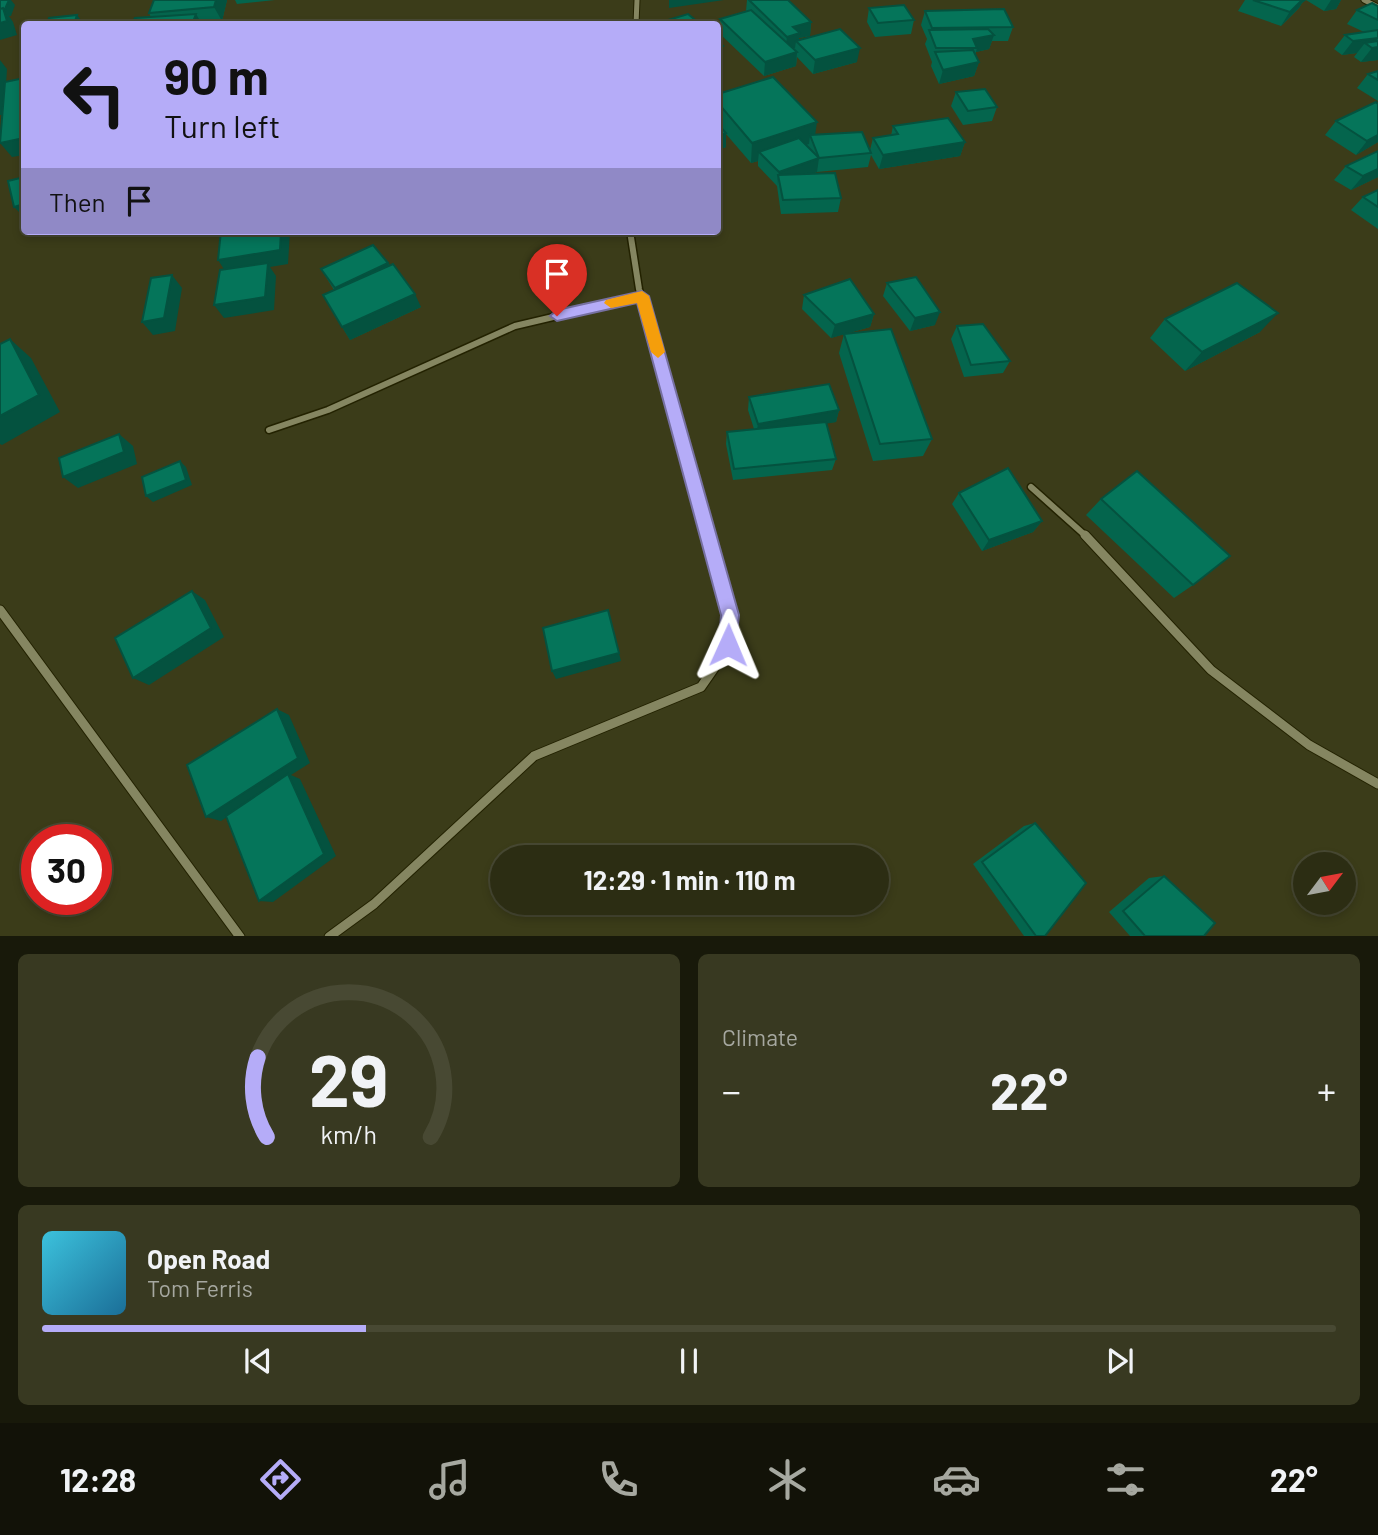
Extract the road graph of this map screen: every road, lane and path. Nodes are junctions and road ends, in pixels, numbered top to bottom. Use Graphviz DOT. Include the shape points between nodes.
graph roads {
  1 [pos="638,0"];
  2 [pos="1364,0"];
  3 [pos="1378,6"];
  4 [pos="636,21"];
  5 [pos="632,235"];
  6 [pos="642,296"];
  7 [pos="269,430"];
  8 [pos="1031,487"];
  9 [pos="0,610"];
  10 [pos="1378,784"];
  11 [pos="240,936"];
  12 [pos="329,936"];
  1 -- 4 [label="street"];
  2 -- 3 [label="street"];
  5 -- 6 [label="street"];
  6 -- 7 [label="street" via="515,326 328,410"];
  6 -- 12 [label="street" via="730,615 721,666 701,687 534,756 374,904"];
  8 -- 10 [label="street" via="1084,534 1211,670 1309,745"];
  9 -- 11 [label="street"];
}
